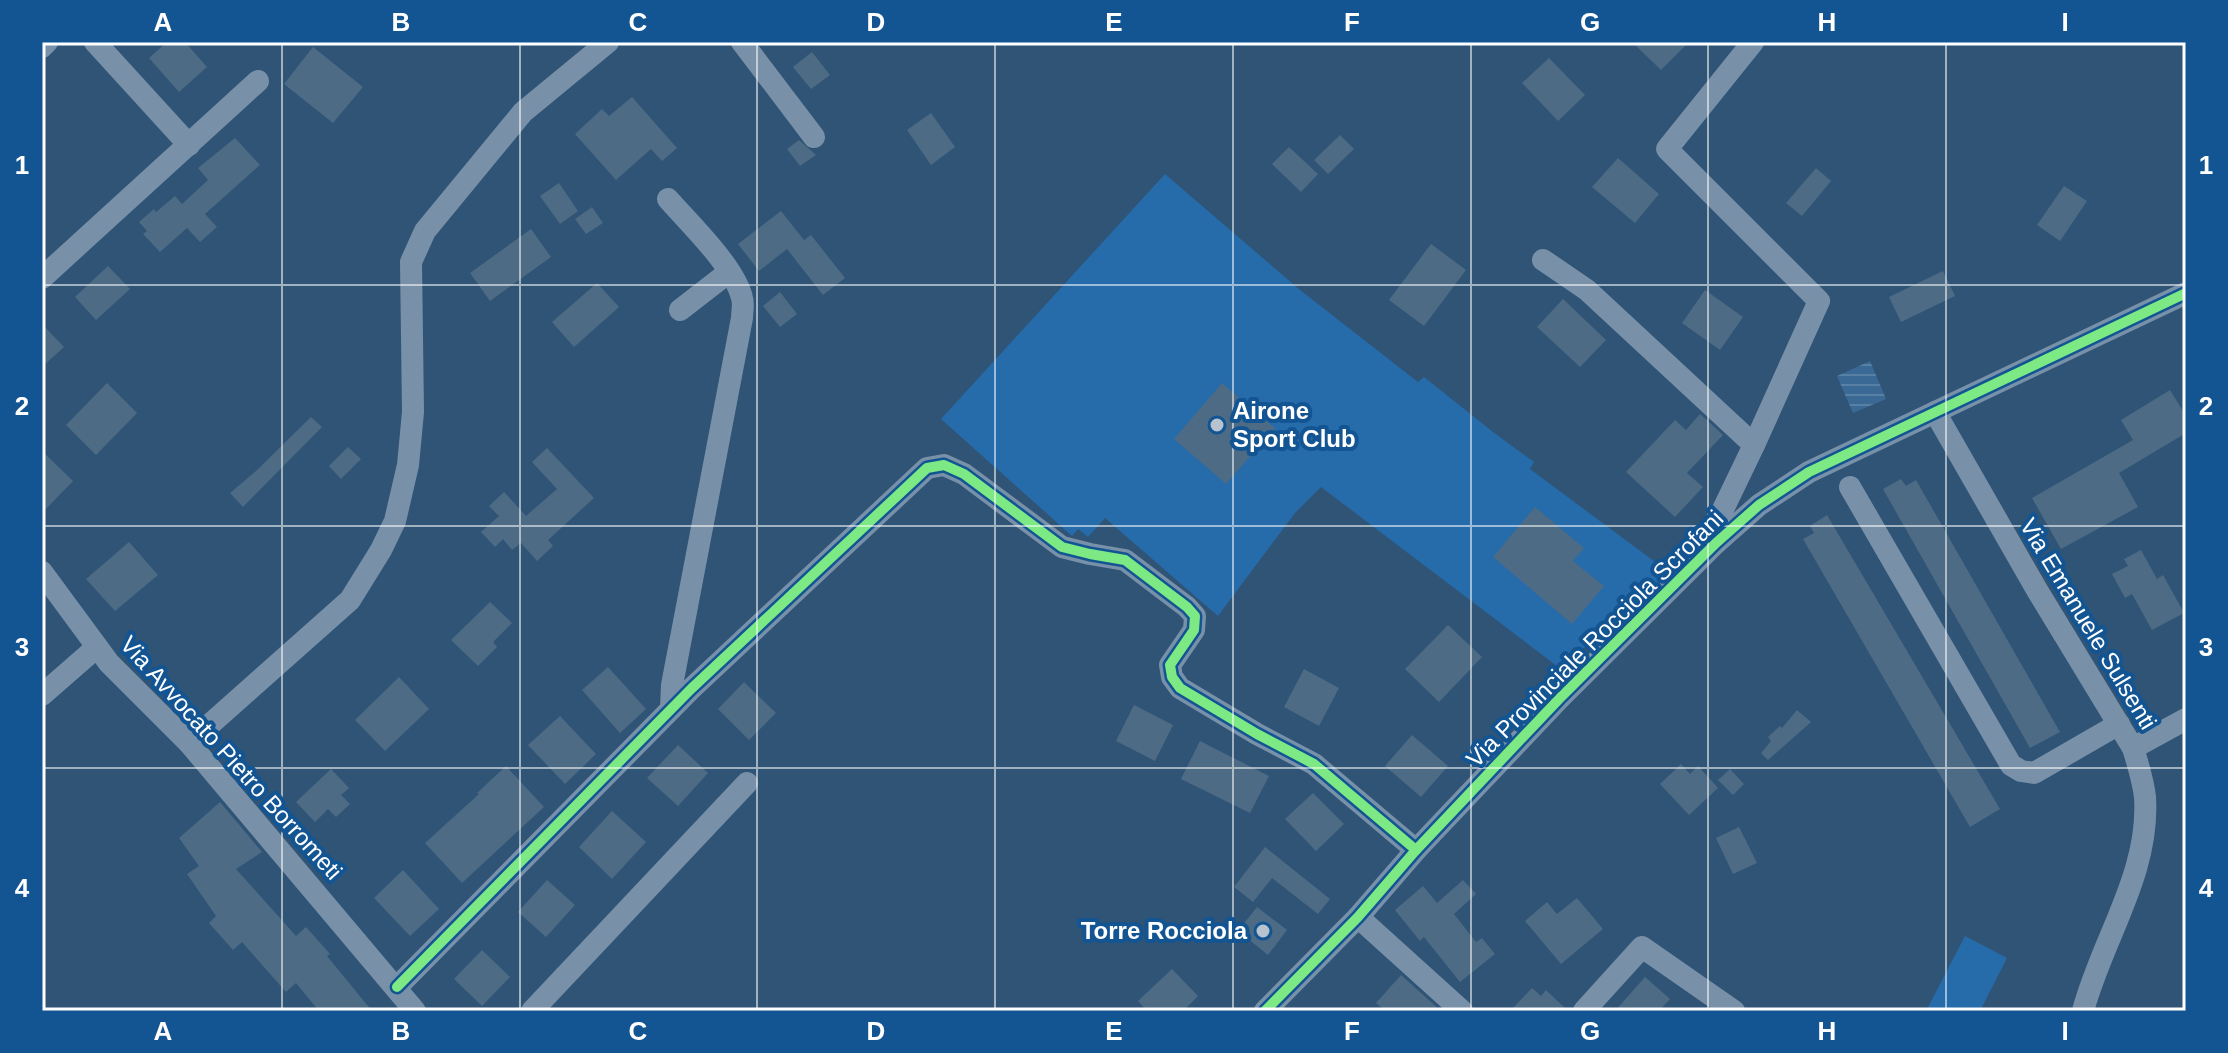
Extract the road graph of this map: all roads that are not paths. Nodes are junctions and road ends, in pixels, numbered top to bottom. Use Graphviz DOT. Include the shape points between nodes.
graph roads {
  1 [pos="47,42"];
  2 [pos="95,42"];
  3 [pos="608,42"];
  4 [pos="742,42"];
  5 [pos="1753,42"];
  6 [pos="42,47"];
  7 [pos="258,81"];
  8 [pos="814,137"];
  9 [pos="189,145"];
  10 [pos="668,199"];
  11 [pos="1543,260"];
  12 [pos="729,272"];
  13 [pos="42,278"];
  14 [pos="2186,293"];
  15 [pos="680,310"];
  16 [pos="1935,412"];
  17 [pos="1754,445"];
  18 [pos="1850,487"];
  19 [pos="1716,543"];
  20 [pos="42,572"];
  21 [pos="97,647"];
  22 [pos="42,695"];
  23 [pos="671,709"];
  24 [pos="2186,719"];
  25 [pos="2119,724"];
  26 [pos="189,743"];
  27 [pos="2133,748"];
  28 [pos="747,783"];
  29 [pos="1416,850"];
  30 [pos="1358,917"];
  31 [pos="397,987"];
  32 [pos="415,1011"];
  33 [pos="532,1011"];
  34 [pos="1265,1011"];
  35 [pos="1462,1011"];
  36 [pos="1584,1011"];
  37 [pos="1734,1011"];
  38 [pos="2083,1011"];
  1 -- 6 [label="street"];
  2 -- 9 [label="street"];
  3 -- 26 [label="street" via="523,112 425,231 411,262 413,412 408,465 395,521 381,550 350,600"];
  4 -- 8 [label="street"];
  5 -- 17 [label="street" via="1667,149 1819,301"];
  7 -- 9 [label="street"];
  9 -- 13 [label="street"];
  10 -- 12 [label="street"];
  11 -- 17 [label="street" via="1587,290"];
  12 -- 15 [label="street"];
  12 -- 23 [label="street" via="742,299 742,318"];
  14 -- 16 [label="street, Via Provinciale Rocciola Scrofani"];
  16 -- 19 [label="street, Via Provinciale Rocciola Scrofani" via="1809,472 1759,505"];
  16 -- 25 [label="street, Via Emanuele Sulsenti"];
  17 -- 19 [label="street" via="1716,524"];
  18 -- 25 [label="street" via="2011,765 2034,773"];
  19 -- 29 [label="street, Via Provinciale Rocciola Scrofani"];
  20 -- 21 [label="street, Via Avvocato Pietro Borrometi"];
  21 -- 22 [label="street"];
  21 -- 26 [label="street, Via Avvocato Pietro Borrometi"];
  23 -- 29 [label="street" via="927,468 944,465 964,474 1062,547 1125,560 1187,607 1195,616 1194,630 1170,665 1180,688 1314,764"];
  23 -- 31 [label="street"];
  24 -- 27 [label="street"];
  25 -- 27 [label="street, Via Emanuele Sulsenti"];
  26 -- 31 [label="street, Via Avvocato Pietro Borrometi"];
  27 -- 38 [label="street, Via Emanuele Sulsenti" via="2144,794 2144,835 2137,868"];
  28 -- 33 [label="street"];
  29 -- 30 [label="street, Via Provinciale Rocciola Scrofani"];
  30 -- 34 [label="street, Via Provinciale Rocciola Scrofani"];
  30 -- 35 [label="street"];
  31 -- 32 [label="street, Via Avvocato Pietro Borrometi"];
  36 -- 37 [label="street" via="1642,947"];
}
